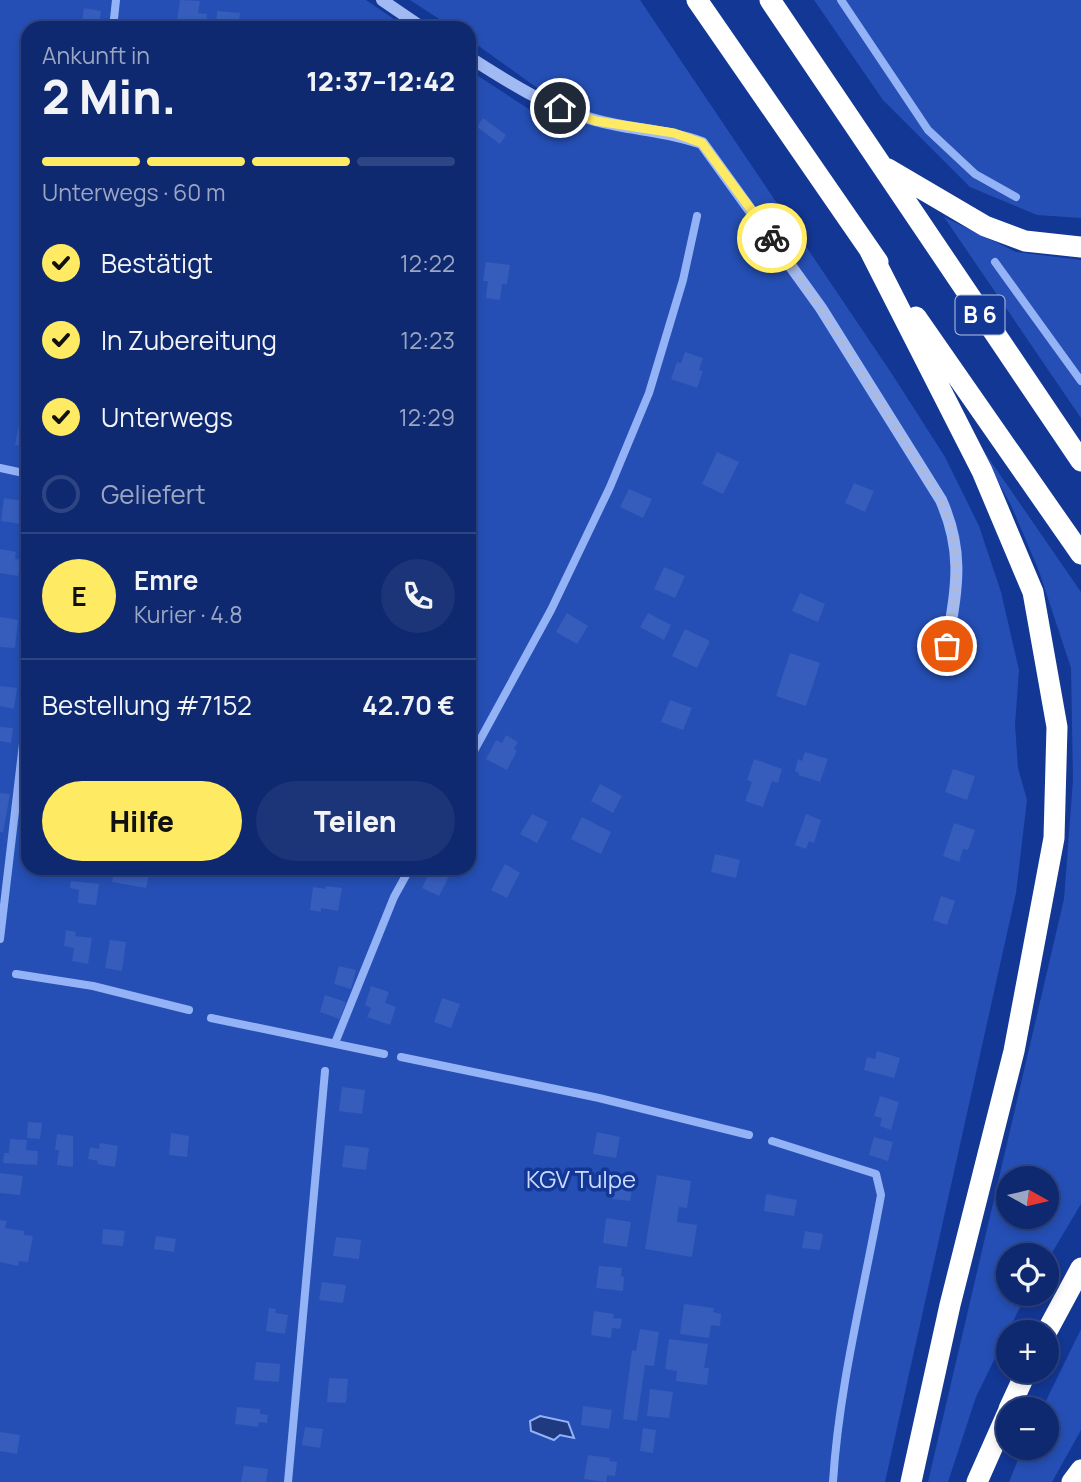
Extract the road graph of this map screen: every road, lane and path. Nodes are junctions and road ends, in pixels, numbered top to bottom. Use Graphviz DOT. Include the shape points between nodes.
graph roads {
  1 [pos="382,0"];
  2 [pos="697,0"];
  3 [pos="770,0"];
  4 [pos="413,21"];
  5 [pos="476,61"];
  6 [pos="884,166"];
  7 [pos="1081,247"];
  8 [pos="870,251"];
  9 [pos="1081,461"];
  10 [pos="1081,554"];
  11 [pos="947,646"];
  12 [pos="1081,1268"];
  13 [pos="1053,1320"];
  14 [pos="996,1439"];
  15 [pos="1081,1470"];
  16 [pos="911,1482"];
  17 [pos="977,1482"];
  18 [pos="1072,1482"];
  1 -- 4 [label="street"];
  2 -- 8 [label="highway, B 6"];
  3 -- 6 [label="highway, B 6"];
  5 -- 11 [label="street" via="541,102 596,121 674,133 702,143 821,308 941,500 954,528 958,579"];
  6 -- 7 [label="highway" via="985,226 1025,241"];
  6 -- 9 [label="highway, B 6"];
  8 -- 10 [label="highway, B 6"];
  8 -- 16 [label="highway" via="982,471 1033,592 1057,727 1054,838 1014,1051"];
  12 -- 13 [label="highway"];
  14 -- 17 [label="highway"];
  15 -- 18 [label="highway"];
}
